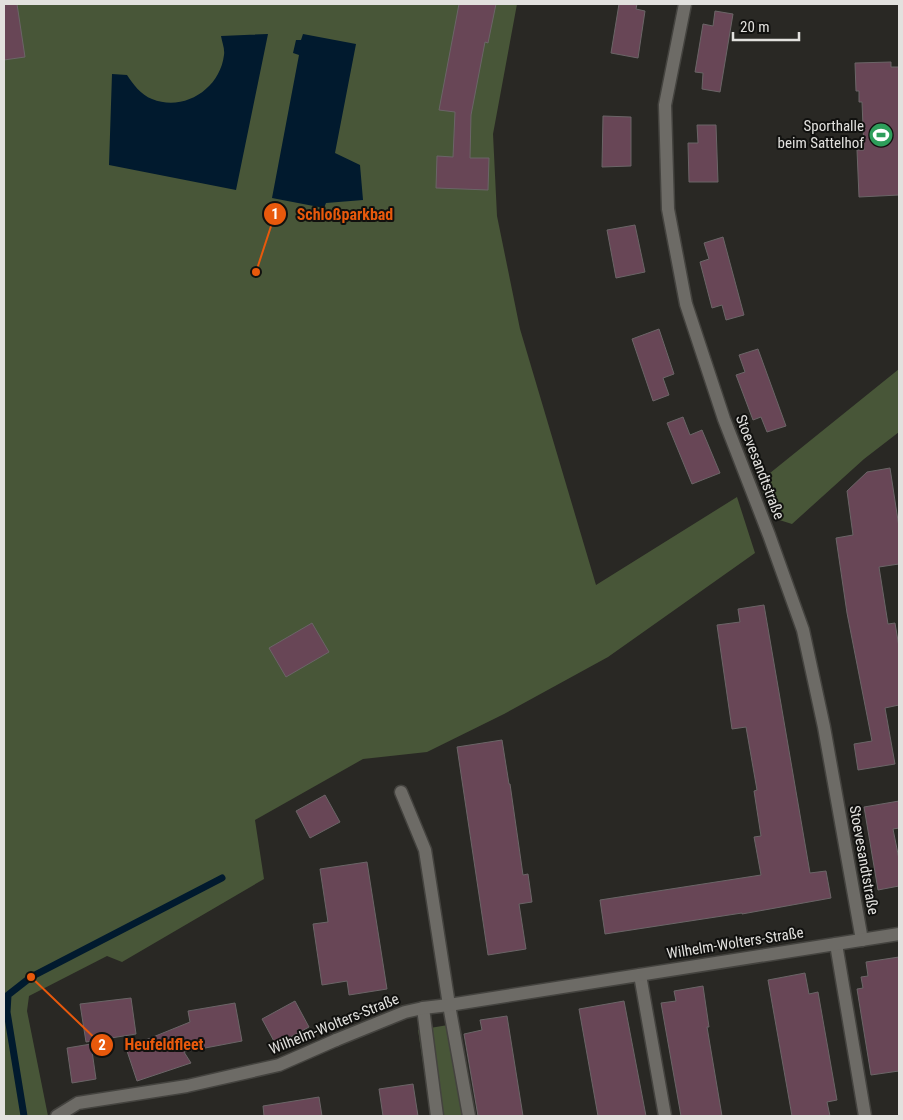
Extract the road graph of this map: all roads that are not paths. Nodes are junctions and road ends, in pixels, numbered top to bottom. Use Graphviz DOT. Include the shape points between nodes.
graph roads {
  1 [pos="685,4"];
  2 [pos="401,792"];
  3 [pos="899,934"];
  4 [pos="862,940"];
  5 [pos="836,944"];
  6 [pos="640,975"];
  7 [pos="449,1005"];
  8 [pos="423,1008"];
  9 [pos="57,1116"];
  10 [pos="437,1116"];
  11 [pos="469,1116"];
  12 [pos="666,1116"];
  13 [pos="865,1116"];
  1 -- 4 [label="street, Stoevesandtstraße" via="666,105 668,209 686,304 724,419 804,630"];
  2 -- 7 [label="street" via="425,850"];
  3 -- 4 [label="street, Wilhelm-Wolters-Straße"];
  4 -- 5 [label="street, Wilhelm-Wolters-Straße"];
  5 -- 6 [label="street, Wilhelm-Wolters-Straße"];
  5 -- 13 [label="street"];
  6 -- 7 [label="street, Wilhelm-Wolters-Straße"];
  6 -- 12 [label="street"];
  7 -- 8 [label="street, Wilhelm-Wolters-Straße"];
  7 -- 11 [label="street"];
  8 -- 9 [label="street, Wilhelm-Wolters-Straße" via="405,1012 279,1065 187,1086 78,1103"];
  8 -- 10 [label="street"];
}
